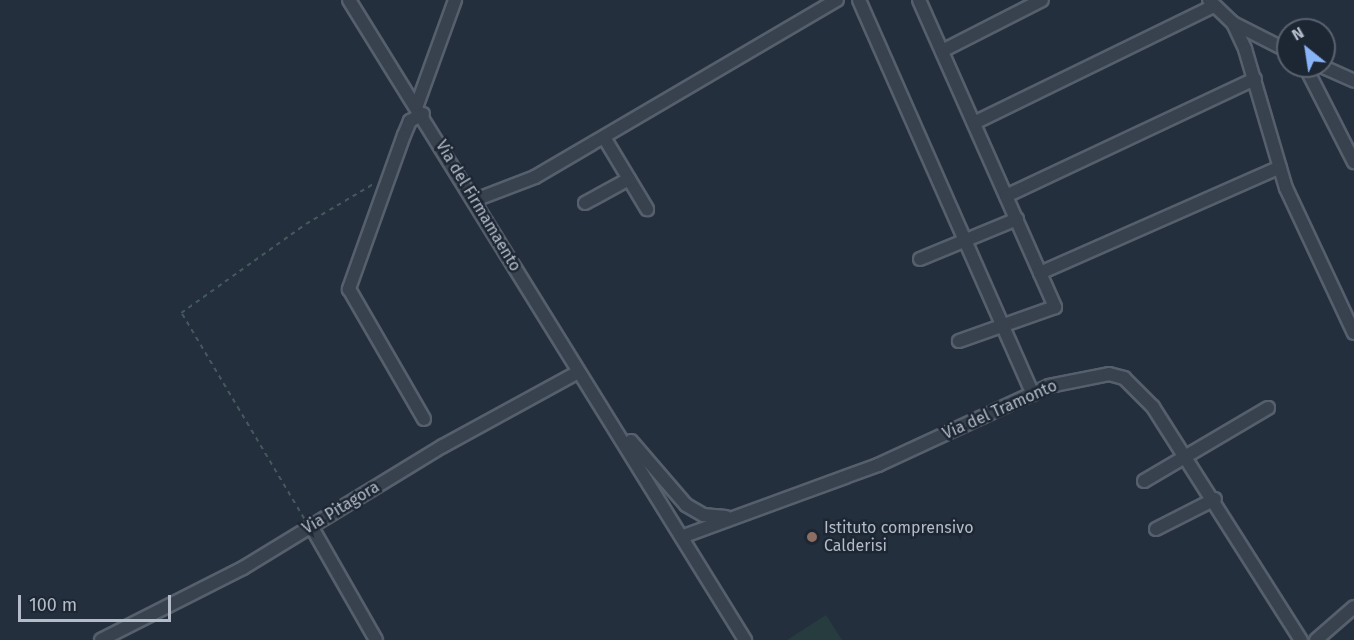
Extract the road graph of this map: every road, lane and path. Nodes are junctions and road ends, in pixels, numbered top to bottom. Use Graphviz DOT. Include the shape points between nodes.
graph roads {
  1 [pos="349,0"];
  2 [pos="455,0"];
  3 [pos="837,0"];
  4 [pos="859,0"];
  5 [pos="919,0"];
  6 [pos="1042,0"];
  7 [pos="1211,3"];
  8 [pos="1233,23"];
  9 [pos="1276,45"];
  10 [pos="942,51"];
  11 [pos="1336,73"];
  12 [pos="1311,78"];
  13 [pos="1255,79"];
  14 [pos="1354,81"];
  15 [pos="420,109"];
  16 [pos="974,123"];
  17 [pos="605,139"];
  18 [pos="1354,162"];
  19 [pos="1280,167"];
  20 [pos="389,177"];
  21 [pos="629,179"];
  22 [pos="1006,196"];
  23 [pos="475,200"];
  24 [pos="585,204"];
  25 [pos="647,209"];
  26 [pos="1017,219"];
  27 [pos="965,241"];
  28 [pos="920,259"];
  29 [pos="1040,273"];
  30 [pos="1003,326"];
  31 [pos="1354,333"];
  32 [pos="959,340"];
  33 [pos="578,372"];
  34 [pos="1033,394"];
  35 [pos="1268,408"];
  36 [pos="606,412"];
  37 [pos="424,419"];
  38 [pos="1185,454"];
  39 [pos="1144,481"];
  40 [pos="1215,500"];
  41 [pos="727,517"];
  42 [pos="310,527"];
  43 [pos="1156,529"];
  44 [pos="684,536"];
  45 [pos="1354,607"];
  46 [pos="100,640"];
  47 [pos="376,640"];
  48 [pos="745,640"];
  49 [pos="1301,640"];
  50 [pos="1317,640"];
  1 -- 15 [label="street, Via del Firmamaento"];
  2 -- 15 [label="street"];
  3 -- 17 [label="street"];
  4 -- 27 [label="street"];
  5 -- 10 [label="street"];
  6 -- 10 [label="street"];
  7 -- 8 [label="street"];
  7 -- 16 [label="street"];
  8 -- 9 [label="street"];
  8 -- 13 [label="street"];
  10 -- 16 [label="street"];
  11 -- 14 [label="street"];
  12 -- 18 [label="street"];
  13 -- 19 [label="street"];
  13 -- 22 [label="street"];
  15 -- 20 [label="street" via="410,121"];
  15 -- 23 [label="street, Via del Firmamaento"];
  16 -- 22 [label="street"];
  17 -- 21 [label="street"];
  17 -- 23 [label="street" via="535,177"];
  19 -- 29 [label="street"];
  19 -- 31 [label="street"];
  20 -- 37 [label="street" via="349,289"];
  20 -- 42 [label="path" via="306,224 182,313"];
  21 -- 24 [label="street"];
  21 -- 25 [label="street"];
  22 -- 26 [label="street"];
  23 -- 33 [label="street, Via del Firmamaento"];
  26 -- 27 [label="street"];
  26 -- 29 [label="street"];
  27 -- 28 [label="street"];
  27 -- 30 [label="street"];
  29 -- 30 [label="street" via="1055,307"];
  30 -- 32 [label="street"];
  30 -- 34 [label="street"];
  33 -- 36 [label="street, Via del Firmamaento"];
  33 -- 42 [label="street, Via Pitagora"];
  34 -- 38 [label="street, Via del Tramonto" via="1090,375 1124,378 1154,407"];
  34 -- 41 [label="street, Via del Tramonto" via="878,465"];
  35 -- 38 [label="street"];
  36 -- 41 [label="street, Via del Firmamaento" via="686,506 703,515"];
  36 -- 44 [label="street, Via del Firmamaento"];
  38 -- 39 [label="street"];
  38 -- 40 [label="street, Via del Tramonto"];
  40 -- 43 [label="street"];
  40 -- 49 [label="street, Via del Tramonto"];
  41 -- 44 [label="street, Via del Tramonto"];
  42 -- 46 [label="street, Via Pitagora" via="171,608"];
  42 -- 47 [label="street"];
  44 -- 48 [label="street, Via del Firmamaento"];
  45 -- 50 [label="street"];
}
